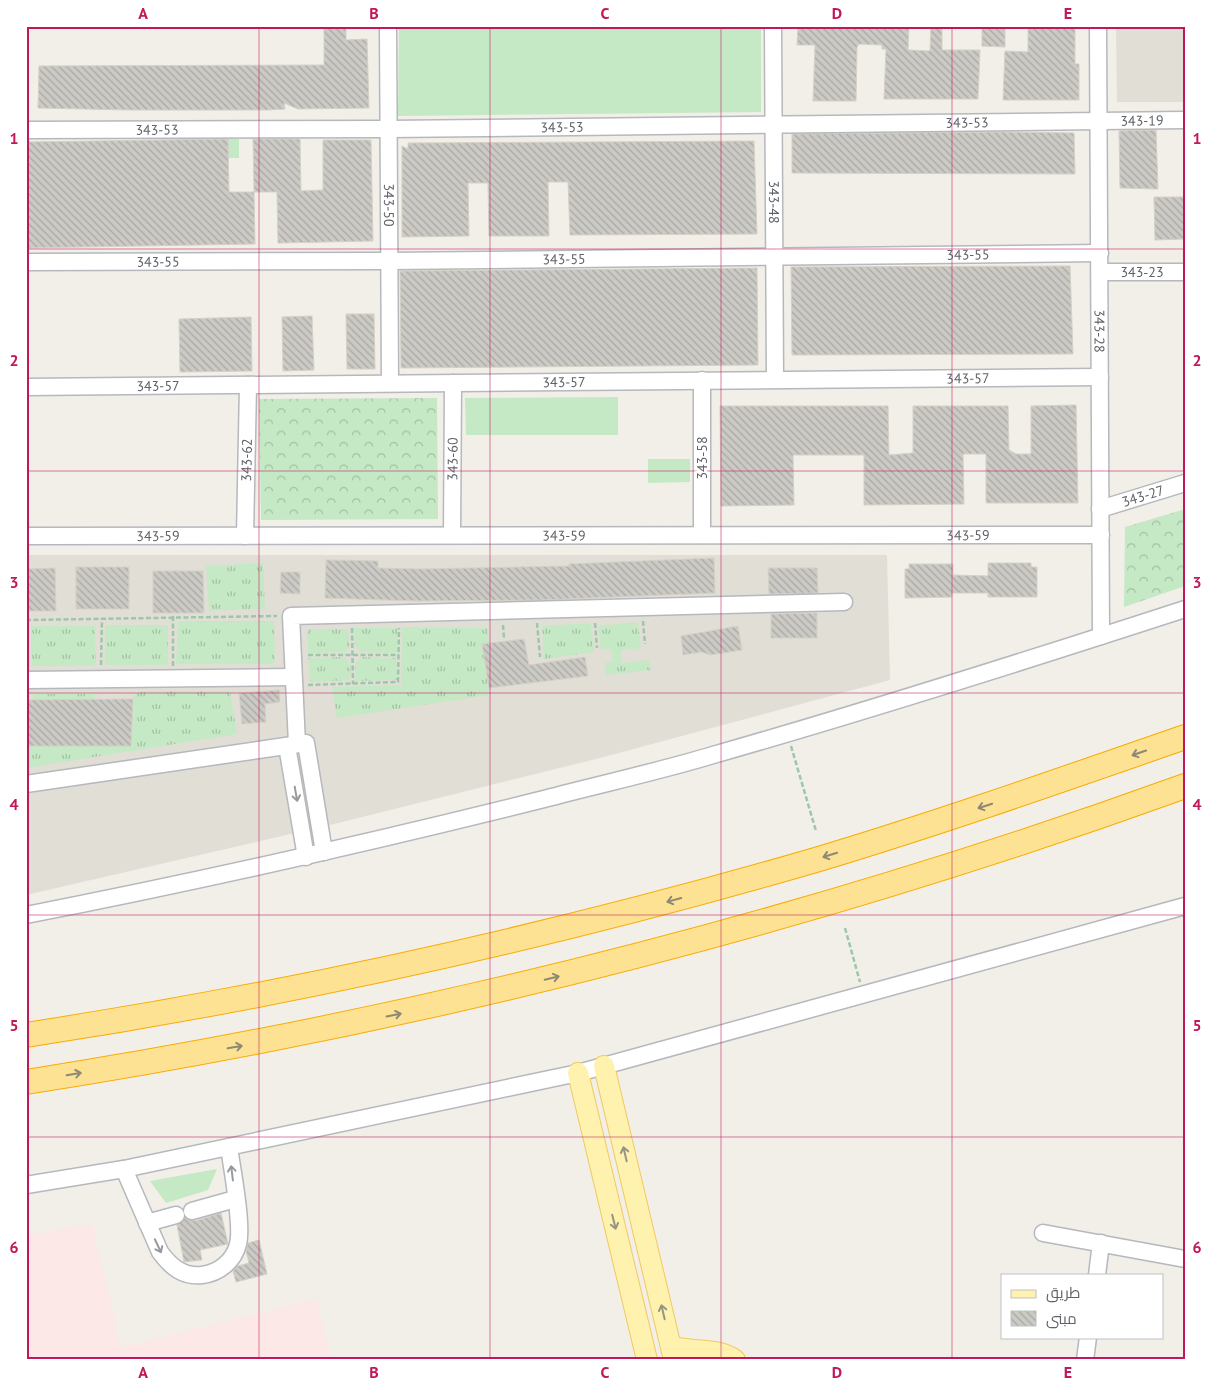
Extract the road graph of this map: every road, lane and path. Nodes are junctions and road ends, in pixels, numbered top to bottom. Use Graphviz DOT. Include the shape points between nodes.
graph roads {
  1 [pos="388,26"];
  2 [pos="773,26"];
  3 [pos="1098,26"];
  4 [pos="1185,120"];
  5 [pos="1099,122"];
  6 [pos="775,124"];
  7 [pos="388,129"];
  8 [pos="26,130"];
  9 [pos="1100,253"];
  10 [pos="775,257"];
  11 [pos="389,261"];
  12 [pos="26,262"];
  13 [pos="1100,272"];
  14 [pos="1185,272"];
  15 [pos="1100,376"];
  16 [pos="775,379"];
  17 [pos="702,380"];
  18 [pos="390,383"];
  19 [pos="454,383"];
  20 [pos="248,385"];
  21 [pos="26,387"];
  22 [pos="1185,483"];
  23 [pos="1100,509"];
  24 [pos="452,535"];
  25 [pos="702,535"];
  26 [pos="1100,535"];
  27 [pos="26,536"];
  28 [pos="245,536"];
  29 [pos="844,602"];
  30 [pos="641,607"];
  31 [pos="594,608"];
  32 [pos="536,609"];
  33 [pos="1185,609"];
  34 [pos="399,612"];
  35 [pos="351,614"];
  36 [pos="173,616"];
  37 [pos="291,616"];
  38 [pos="102,618"];
  39 [pos="27,620"];
  40 [pos="1101,636"];
  41 [pos="645,644"];
  42 [pos="597,648"];
  43 [pos="292,655"];
  44 [pos="352,655"];
  45 [pos="399,655"];
  46 [pos="540,657"];
  47 [pos="27,680"];
  48 [pos="101,680"];
  49 [pos="173,680"];
  50 [pos="293,681"];
  51 [pos="353,684"];
  52 [pos="787,733"];
  53 [pos="1185,737"];
  54 [pos="297,744"];
  55 [pos="26,784"];
  56 [pos="1185,786"];
  57 [pos="816,830"];
  58 [pos="324,852"];
  59 [pos="306,856"];
  60 [pos="1185,906"];
  61 [pos="26,915"];
  62 [pos="845,928"];
  63 [pos="864,994"];
  64 [pos="26,1035"];
  65 [pos="604,1066"];
  66 [pos="578,1073"];
  67 [pos="26,1082"];
  68 [pos="229,1147"];
  69 [pos="124,1170"];
  70 [pos="26,1185"];
  71 [pos="235,1199"];
  72 [pos="192,1210"];
  73 [pos="176,1215"];
  74 [pos="147,1223"];
  75 [pos="1043,1233"];
  76 [pos="1101,1243"];
  77 [pos="1185,1258"];
  78 [pos="1097,1274"];
  79 [pos="1088,1338"];
  80 [pos="672,1353"];
  81 [pos="645,1359"];
  82 [pos="735,1360"];
  83 [pos="1085,1360"];
  1 -- 7 [label="street, 343-50"];
  2 -- 6 [label="street, 343-48"];
  3 -- 5 [label="street, 343-28"];
  4 -- 5 [label="street, 343-19"];
  5 -- 6 [label="street, 343-53"];
  5 -- 9 [label="street, 343-28"];
  6 -- 7 [label="street, 343-53"];
  6 -- 10 [label="street, 343-48"];
  7 -- 8 [label="street, 343-53"];
  7 -- 11 [label="street, 343-50"];
  9 -- 10 [label="street, 343-55"];
  9 -- 13 [label="street, 343-28"];
  10 -- 11 [label="street, 343-55"];
  10 -- 16 [label="street, 343-48"];
  11 -- 12 [label="street, 343-55"];
  11 -- 18 [label="street, 343-50"];
  13 -- 14 [label="street, 343-23"];
  13 -- 15 [label="street, 343-28"];
  15 -- 16 [label="street, 343-57"];
  15 -- 23 [label="street, 343-28"];
  16 -- 17 [label="street, 343-57"];
  17 -- 19 [label="street, 343-57"];
  17 -- 25 [label="street, 343-58"];
  18 -- 19 [label="street, 343-57"];
  18 -- 20 [label="street, 343-57"];
  19 -- 24 [label="street, 343-60"];
  20 -- 21 [label="street, 343-57"];
  20 -- 28 [label="street, 343-62"];
  22 -- 23 [label="street, 343-27"];
  23 -- 26 [label="street, 343-28"];
  24 -- 25 [label="street, 343-59"];
  24 -- 28 [label="street, 343-59"];
  25 -- 26 [label="street, 343-59"];
  26 -- 40 [label="street, 343-28"];
  27 -- 28 [label="street, 343-59"];
  29 -- 30 [label="street"];
  30 -- 31 [label="street"];
  30 -- 41 [label="path"];
  31 -- 32 [label="street"];
  31 -- 42 [label="path"];
  32 -- 34 [label="street"];
  32 -- 46 [label="path"];
  33 -- 40 [label="street"];
  34 -- 35 [label="street"];
  34 -- 45 [label="path"];
  35 -- 37 [label="street"];
  35 -- 44 [label="path"];
  36 -- 37 [label="path"];
  36 -- 38 [label="path"];
  36 -- 49 [label="path"];
  37 -- 43 [label="street"];
  38 -- 39 [label="path"];
  38 -- 48 [label="path"];
  39 -- 47 [label="path"];
  40 -- 52 [label="street"];
  43 -- 44 [label="path"];
  43 -- 50 [label="street"];
  44 -- 45 [label="path"];
  44 -- 51 [label="path"];
  45 -- 51 [label="path" via="398,682"];
  47 -- 48 [label="street"];
  48 -- 49 [label="street"];
  49 -- 50 [label="street"];
  50 -- 51 [label="path"];
  50 -- 54 [label="street"];
  52 -- 57 [label="path"];
  52 -- 58 [label="street" via="710,756"];
  53 -- 64 [label="highway, one-way" via="924,826 673,900 360,975 136,1018"];
  54 -- 55 [label="street"];
  54 -- 58 [label="street"];
  54 -- 59 [label="street, one-way"];
  67 -- 56 [label="highway, one-way" via="317,1032 620,962 852,897 1066,829"];
  58 -- 59 [label="street"];
  59 -- 61 [label="street" via="186,884"];
  60 -- 63 [label="street"];
  62 -- 63 [label="path"];
  63 -- 65 [label="street"];
  65 -- 66 [label="street"];
  80 -- 65 [label="main road, one-way"];
  66 -- 68 [label="street"];
  66 -- 81 [label="main road, one-way"];
  68 -- 69 [label="street"];
  71 -- 68 [label="street, one-way"];
  69 -- 70 [label="street"];
  69 -- 74 [label="street"];
  71 -- 72 [label="street"];
  74 -- 71 [label="street, one-way" via="169,1264 195,1276 209,1274 222,1268 238,1244"];
  73 -- 74 [label="street"];
  75 -- 76 [label="street"];
  76 -- 77 [label="street"];
  76 -- 78 [label="street"];
  79 -- 83 [label="street"];
  80 -- 82 [label="main road" via="726,1354"];
}
